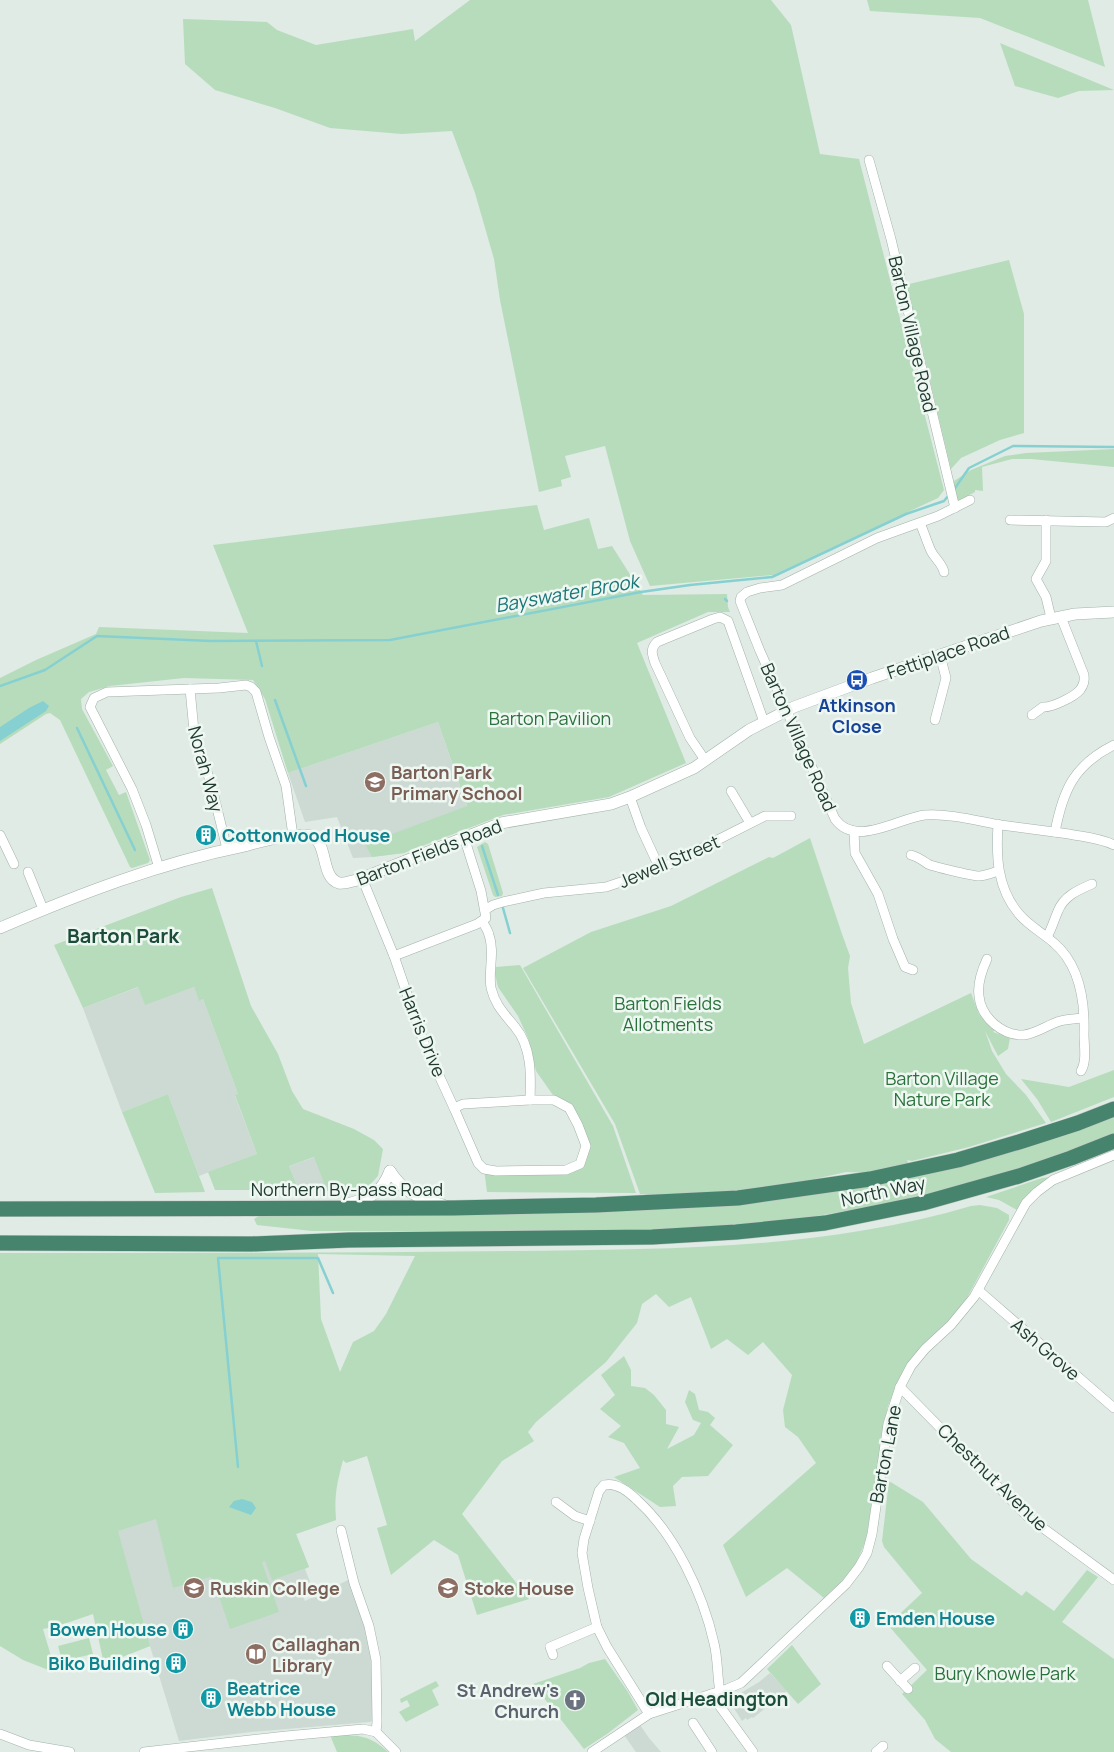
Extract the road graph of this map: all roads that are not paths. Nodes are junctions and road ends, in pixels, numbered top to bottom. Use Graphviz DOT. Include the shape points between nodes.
graph roads {
  1 [pos="869,160"];
  2 [pos="970,500"];
  3 [pos="953,504"];
  4 [pos="1114,518"];
  5 [pos="1010,520"];
  6 [pos="1046,520"];
  7 [pos="920,523"];
  8 [pos="945,566"];
  9 [pos="1114,612"];
  10 [pos="1056,618"];
  11 [pos="940,656"];
  12 [pos="190,689"];
  13 [pos="786,711"];
  14 [pos="1032,716"];
  15 [pos="935,720"];
  16 [pos="764,722"];
  17 [pos="1114,745"];
  18 [pos="705,760"];
  19 [pos="731,791"];
  20 [pos="630,798"];
  21 [pos="791,816"];
  22 [pos="750,823"];
  23 [pos="998,824"];
  24 [pos="854,831"];
  25 [pos="1055,832"];
  26 [pos="0,835"];
  27 [pos="293,836"];
  28 [pos="464,837"];
  29 [pos="1114,845"];
  30 [pos="226,849"];
  31 [pos="911,855"];
  32 [pos="14,864"];
  33 [pos="159,868"];
  34 [pos="660,869"];
  35 [pos="28,872"];
  36 [pos="998,872"];
  37 [pos="362,878"];
  38 [pos="1092,884"];
  39 [pos="43,909"];
  40 [pos="485,910"];
  41 [pos="482,921"];
  42 [pos="0,928"];
  43 [pos="1047,937"];
  44 [pos="394,956"];
  45 [pos="987,959"];
  46 [pos="907,970"];
  47 [pos="1083,1018"];
  48 [pos="1081,1071"];
  49 [pos="530,1100"];
  50 [pos="454,1108"];
  51 [pos="1114,1109"];
  52 [pos="1114,1141"];
  53 [pos="1114,1155"];
  54 [pos="694,1200"];
  55 [pos="332,1208"];
  56 [pos="453,1208"];
  57 [pos="0,1209"];
  58 [pos="0,1243"];
  59 [pos="978,1290"];
  60 [pos="900,1387"];
  61 [pos="1114,1408"];
  62 [pos="556,1502"];
  63 [pos="590,1521"];
  64 [pos="341,1530"];
  65 [pos="1114,1580"];
  66 [pos="597,1627"];
  67 [pos="553,1655"];
  68 [pos="887,1666"];
  69 [pos="915,1668"];
  70 [pos="900,1681"];
  71 [pos="908,1689"];
  72 [pos="716,1693"];
  73 [pos="649,1714"];
  74 [pos="693,1723"];
  75 [pos="376,1732"];
  76 [pos="0,1734"];
  77 [pos="70,1752"];
  78 [pos="144,1752"];
  79 [pos="396,1752"];
  80 [pos="592,1752"];
  81 [pos="712,1752"];
  82 [pos="752,1752"];
  1 -- 3 [label="street, Barton Village Road" via="891,239"];
  2 -- 3 [label="street, Barton Village Road"];
  3 -- 7 [label="street, Barton Village Road"];
  4 -- 6 [label="street" via="1106,522"];
  5 -- 6 [label="street"];
  6 -- 10 [label="street" via="1046,561 1036,579"];
  7 -- 8 [label="street" via="935,557"];
  7 -- 13 [label="street, Barton Village Road" via="878,538 782,585 760,588 741,597 743,610"];
  9 -- 10 [label="street, Fettiplace Road" via="1089,612"];
  10 -- 11 [label="street, Fettiplace Road"];
  10 -- 14 [label="street" via="1085,679 1077,693 1049,708 1043,707"];
  11 -- 13 [label="street, Fettiplace Road"];
  11 -- 15 [label="street" via="946,678"];
  12 -- 27 [label="street" via="246,685 256,692 286,786"];
  12 -- 30 [label="street, Norah Way" via="194,730"];
  12 -- 33 [label="street" via="107,692 94,698 90,707 132,789"];
  13 -- 16 [label="street, Barton Fields Road"];
  13 -- 24 [label="street, Barton Village Road" via="835,819 846,830"];
  16 -- 18 [label="street, Barton Fields Road"];
  16 -- 18 [label="street" via="728,621 713,619 657,642 652,647 655,663 690,738"];
  17 -- 25 [label="street" via="1077,773 1062,800"];
  18 -- 20 [label="street, Barton Fields Road" via="687,772"];
  19 -- 22 [label="street"];
  20 -- 28 [label="street, Barton Fields Road" via="501,823"];
  20 -- 34 [label="street"];
  21 -- 22 [label="street, Jewell Street" via="765,816"];
  22 -- 34 [label="street, Jewell Street"];
  23 -- 24 [label="street" via="928,815 884,828"];
  23 -- 25 [label="street"];
  23 -- 36 [label="street"];
  24 -- 46 [label="street" via="854,853 878,894 892,939"];
  25 -- 29 [label="street"];
  26 -- 32 [label="street"];
  27 -- 30 [label="street, Barton Fields Road"];
  27 -- 37 [label="street, Barton Fields Road" via="306,834 318,841 328,872 336,882"];
  28 -- 37 [label="street, Barton Fields Road"];
  28 -- 40 [label="street"];
  30 -- 33 [label="street, Barton Fields Road"];
  31 -- 36 [label="street" via="928,864 974,876"];
  33 -- 39 [label="street, Barton Fields Road"];
  34 -- 40 [label="street, Jewell Street" via="606,887 544,893 503,902"];
  35 -- 39 [label="street"];
  36 -- 43 [label="street" via="1018,914"];
  37 -- 44 [label="street, Harris Drive"];
  38 -- 43 [label="street" via="1066,899"];
  39 -- 42 [label="street, Barton Fields Road"];
  40 -- 41 [label="street" via="486,918"];
  41 -- 44 [label="street"];
  41 -- 49 [label="street" via="490,936 492,988 500,1010 523,1039 527,1053 531,1075"];
  43 -- 47 [label="street" via="1066,955 1074,969 1080,985"];
  44 -- 50 [label="street, Harris Drive" via="424,1044"];
  45 -- 47 [label="street" via="978,971 980,1002 1002,1031 1022,1035 1036,1033 1059,1021"];
  47 -- 48 [label="street" via="1085,1064"];
  49 -- 50 [label="street" via="463,1104"];
  49 -- 50 [label="street, Harris Drive" via="554,1100 569,1108 586,1146 580,1164 566,1170 496,1172 484,1169 478,1163"];
  51 -- 54 [label="highway, North Way" via="958,1160 778,1192"];
  52 -- 58 [label="highway, North Way" via="969,1191 825,1223 736,1232 652,1237 252,1244"];
  53 -- 59 [label="street, Barton Lane" via="1053,1180 1037,1192 1026,1203"];
  54 -- 56 [label="highway, Northern By-pass Road"];
  55 -- 56 [label="highway, Northern By-pass Road"];
  55 -- 56 [label="street" via="375,1194 385,1184 390,1171 404,1190"];
  55 -- 57 [label="highway, Northern By-pass Road"];
  59 -- 60 [label="street, Barton Lane" via="951,1325 911,1366"];
  59 -- 61 [label="street, Ash Grove"];
  60 -- 65 [label="street, Chestnut Avenue" via="1028,1517"];
  60 -- 72 [label="street, Barton Lane" via="888,1424 872,1534 859,1567 846,1584 750,1676"];
  62 -- 63 [label="street" via="574,1516"];
  63 -- 66 [label="street" via="584,1539 583,1561"];
  63 -- 72 [label="street" via="599,1491 604,1485 613,1484 629,1492 663,1528 694,1583 705,1611 717,1655"];
  64 -- 75 [label="street" via="376,1660"];
  66 -- 67 [label="street" via="550,1647"];
  66 -- 73 [label="street"];
  68 -- 70 [label="street"];
  69 -- 70 [label="street"];
  70 -- 71 [label="street"];
  72 -- 73 [label="street, Barton Lane"];
  72 -- 82 [label="street"];
  73 -- 80 [label="street, Barton Lane"];
  74 -- 81 [label="street"];
  75 -- 78 [label="street" via="345,1730"];
  75 -- 79 [label="street"];
  76 -- 77 [label="street" via="30,1745"];
}
